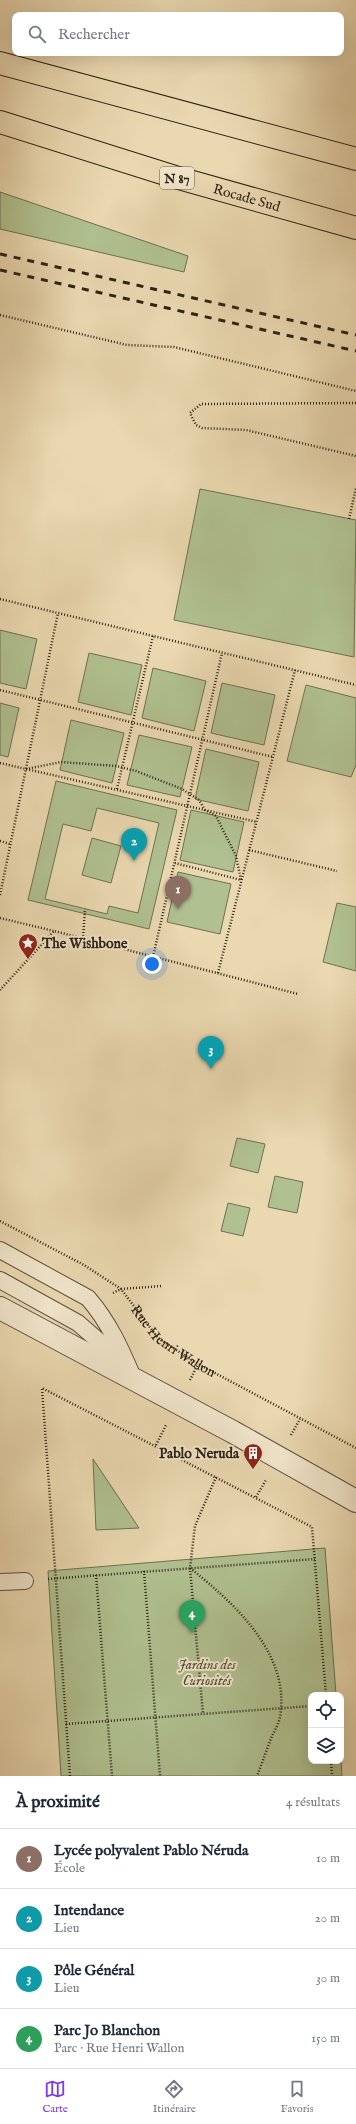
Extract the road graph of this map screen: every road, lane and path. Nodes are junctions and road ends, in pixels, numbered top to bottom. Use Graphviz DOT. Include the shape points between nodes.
graph roads {
  1 [pos="0,63"];
  2 [pos="0,122"];
  3 [pos="356,159"];
  4 [pos="356,228"];
  5 [pos="0,315"];
  6 [pos="356,391"];
  7 [pos="356,403"];
  8 [pos="356,456"];
  9 [pos="356,488"];
  10 [pos="350,519"];
  11 [pos="0,599"];
  12 [pos="58,613"];
  13 [pos="154,636"];
  14 [pos="222,653"];
  15 [pos="295,670"];
  16 [pos="356,685"];
  17 [pos="0,690"];
  18 [pos="40,700"];
  19 [pos="133,722"];
  20 [pos="203,740"];
  21 [pos="273,757"];
  22 [pos="0,763"];
  23 [pos="122,767"];
  24 [pos="26,769"];
  25 [pos="117,789"];
  26 [pos="191,793"];
  27 [pos="188,806"];
  28 [pos="205,810"];
  29 [pos="256,822"];
  30 [pos="0,841"];
  31 [pos="10,844"];
  32 [pos="249,850"];
  33 [pos="175,863"];
  34 [pos="337,871"];
  35 [pos="242,880"];
  36 [pos="0,895"];
  37 [pos="85,909"];
  38 [pos="0,918"];
  39 [pos="54,931"];
  40 [pos="83,939"];
  41 [pos="153,957"];
  42 [pos="218,973"];
  43 [pos="0,990"];
  44 [pos="298,994"];
  45 [pos="0,1221"];
  46 [pos="0,1250"];
  47 [pos="0,1280"];
  48 [pos="0,1308"];
  49 [pos="134,1380"];
  50 [pos="300,1419"];
  51 [pos="290,1438"];
  52 [pos="356,1448"];
  53 [pos="269,1474"];
  54 [pos="216,1477"];
  55 [pos="256,1497"];
  56 [pos="356,1501"];
  57 [pos="314,1559"];
  58 [pos="190,1568"];
  59 [pos="144,1572"];
  60 [pos="96,1575"];
  61 [pos="56,1578"];
  62 [pos="25,1581"];
  63 [pos="0,1582"];
  64 [pos="326,1692"];
  65 [pos="308,1706"];
  66 [pos="280,1709"];
  67 [pos="203,1714"];
  68 [pos="155,1718"];
  69 [pos="108,1721"];
  70 [pos="66,1724"];
  71 [pos="331,1764"];
  72 [pos="70,1776"];
  73 [pos="112,1776"];
  74 [pos="160,1776"];
  75 [pos="257,1776"];
  76 [pos="332,1776"];
  1 -- 3 [label="highway"];
  2 -- 4 [label="highway, Rocade Sud / N 87" via="175,177"];
  5 -- 6 [label="path" via="126,345 174,347"];
  7 -- 8 [label="path" via="201,404 190,413 192,420 202,428 246,430"];
  9 -- 10 [label="path"];
  11 -- 12 [label="path"];
  12 -- 13 [label="path"];
  12 -- 18 [label="path"];
  13 -- 14 [label="path"];
  13 -- 19 [label="path"];
  14 -- 15 [label="path"];
  14 -- 20 [label="path"];
  15 -- 16 [label="path"];
  15 -- 21 [label="path"];
  17 -- 18 [label="path"];
  18 -- 19 [label="path"];
  18 -- 24 [label="path"];
  19 -- 20 [label="path"];
  19 -- 23 [label="path"];
  20 -- 21 [label="path"];
  20 -- 26 [label="path"];
  21 -- 29 [label="path"];
  22 -- 24 [label="path"];
  23 -- 24 [label="path" via="61,762"];
  23 -- 25 [label="path"];
  23 -- 26 [label="path"];
  24 -- 25 [label="path"];
  24 -- 31 [label="path"];
  25 -- 27 [label="path"];
  26 -- 27 [label="path"];
  26 -- 28 [label="path"];
  27 -- 28 [label="path"];
  27 -- 33 [label="path"];
  28 -- 29 [label="path"];
  28 -- 35 [label="path" via="216,816 225,831 236,856"];
  29 -- 32 [label="path"];
  30 -- 31 [label="path"];
  31 -- 36 [label="path"];
  32 -- 34 [label="path"];
  32 -- 35 [label="path"];
  33 -- 35 [label="path"];
  33 -- 41 [label="path"];
  35 -- 42 [label="path"];
  37 -- 40 [label="path"];
  38 -- 39 [label="path"];
  39 -- 40 [label="path"];
  39 -- 43 [label="path"];
  40 -- 41 [label="path"];
  41 -- 42 [label="path"];
  42 -- 44 [label="path"];
  45 -- 50 [label="path, Rue Henri Wallon" via="84,1265 120,1289 158,1338 198,1364"];
  46 -- 49 [label="lane" via="88,1298 121,1348"];
  47 -- 49 [label="lane" via="78,1323 108,1350"];
  48 -- 49 [label="street"];
  49 -- 56 [label="street"];
  50 -- 51 [label="path"];
  50 -- 52 [label="path, Rue Henri Wallon"];
  53 -- 55 [label="path"];
  54 -- 55 [label="path"];
  54 -- 58 [label="path" via="195,1526"];
  54 -- 61 [label="path" via="42,1388"];
  55 -- 57 [label="path" via="312,1527"];
  57 -- 58 [label="path"];
  57 -- 64 [label="path"];
  58 -- 59 [label="path"];
  58 -- 66 [label="path" via="238,1612 272,1657 278,1676"];
  58 -- 67 [label="path"];
  59 -- 60 [label="path"];
  59 -- 68 [label="path"];
  60 -- 61 [label="path"];
  60 -- 69 [label="path"];
  61 -- 62 [label="path"];
  61 -- 70 [label="path"];
  62 -- 63 [label="lane"];
  65 -- 66 [label="path"];
  66 -- 67 [label="path"];
  66 -- 75 [label="path" via="280,1717"];
  67 -- 68 [label="path"];
  68 -- 69 [label="path"];
  68 -- 74 [label="path"];
  69 -- 70 [label="path"];
  69 -- 73 [label="path"];
  70 -- 72 [label="path"];
  71 -- 76 [label="path"];
}
